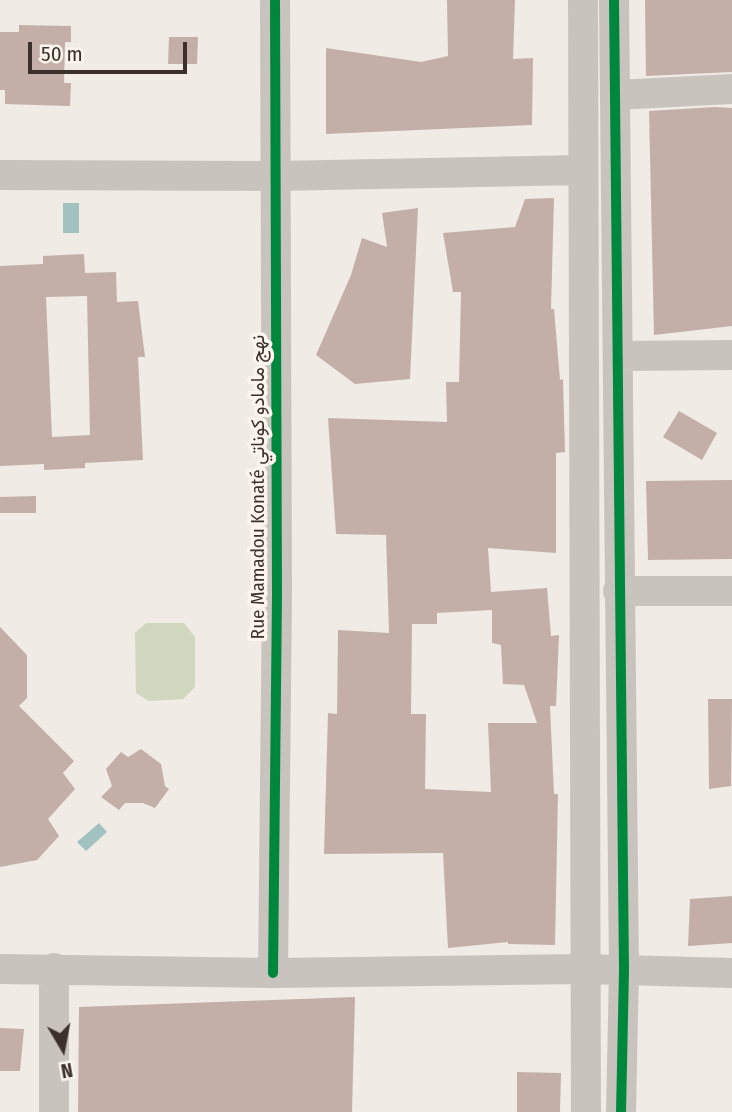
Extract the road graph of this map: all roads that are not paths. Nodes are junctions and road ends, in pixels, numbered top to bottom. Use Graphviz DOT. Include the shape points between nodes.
graph roads {
  1 [pos="275,0"];
  2 [pos="583,0"];
  3 [pos="614,0"];
  4 [pos="732,89"];
  5 [pos="615,95"];
  6 [pos="581,170"];
  7 [pos="0,175"];
  8 [pos="277,176"];
  9 [pos="732,355"];
  10 [pos="618,356"];
  11 [pos="618,591"];
  12 [pos="732,591"];
  13 [pos="54,968"];
  14 [pos="0,969"];
  15 [pos="584,970"];
  16 [pos="624,970"];
  17 [pos="272,973"];
  18 [pos="732,973"];
  19 [pos="54,1112"];
  20 [pos="586,1112"];
  21 [pos="621,1112"];
  1 -- 8 [label="street, Rue Mamadou Konaté نهج مامادو كوناتي"];
  2 -- 6 [label="street"];
  3 -- 5 [label="street"];
  4 -- 5 [label="street"];
  5 -- 10 [label="street"];
  6 -- 8 [label="street"];
  6 -- 15 [label="street" via="587,593"];
  7 -- 8 [label="street"];
  8 -- 17 [label="street, Rue Mamadou Konaté نهج مامادو كوناتي"];
  9 -- 10 [label="street"];
  10 -- 11 [label="street"];
  11 -- 12 [label="street"];
  11 -- 16 [label="street"];
  13 -- 14 [label="street"];
  13 -- 17 [label="street"];
  13 -- 19 [label="street"];
  15 -- 16 [label="street"];
  15 -- 17 [label="street"];
  15 -- 20 [label="street"];
  16 -- 18 [label="street"];
  16 -- 21 [label="street"];
}
